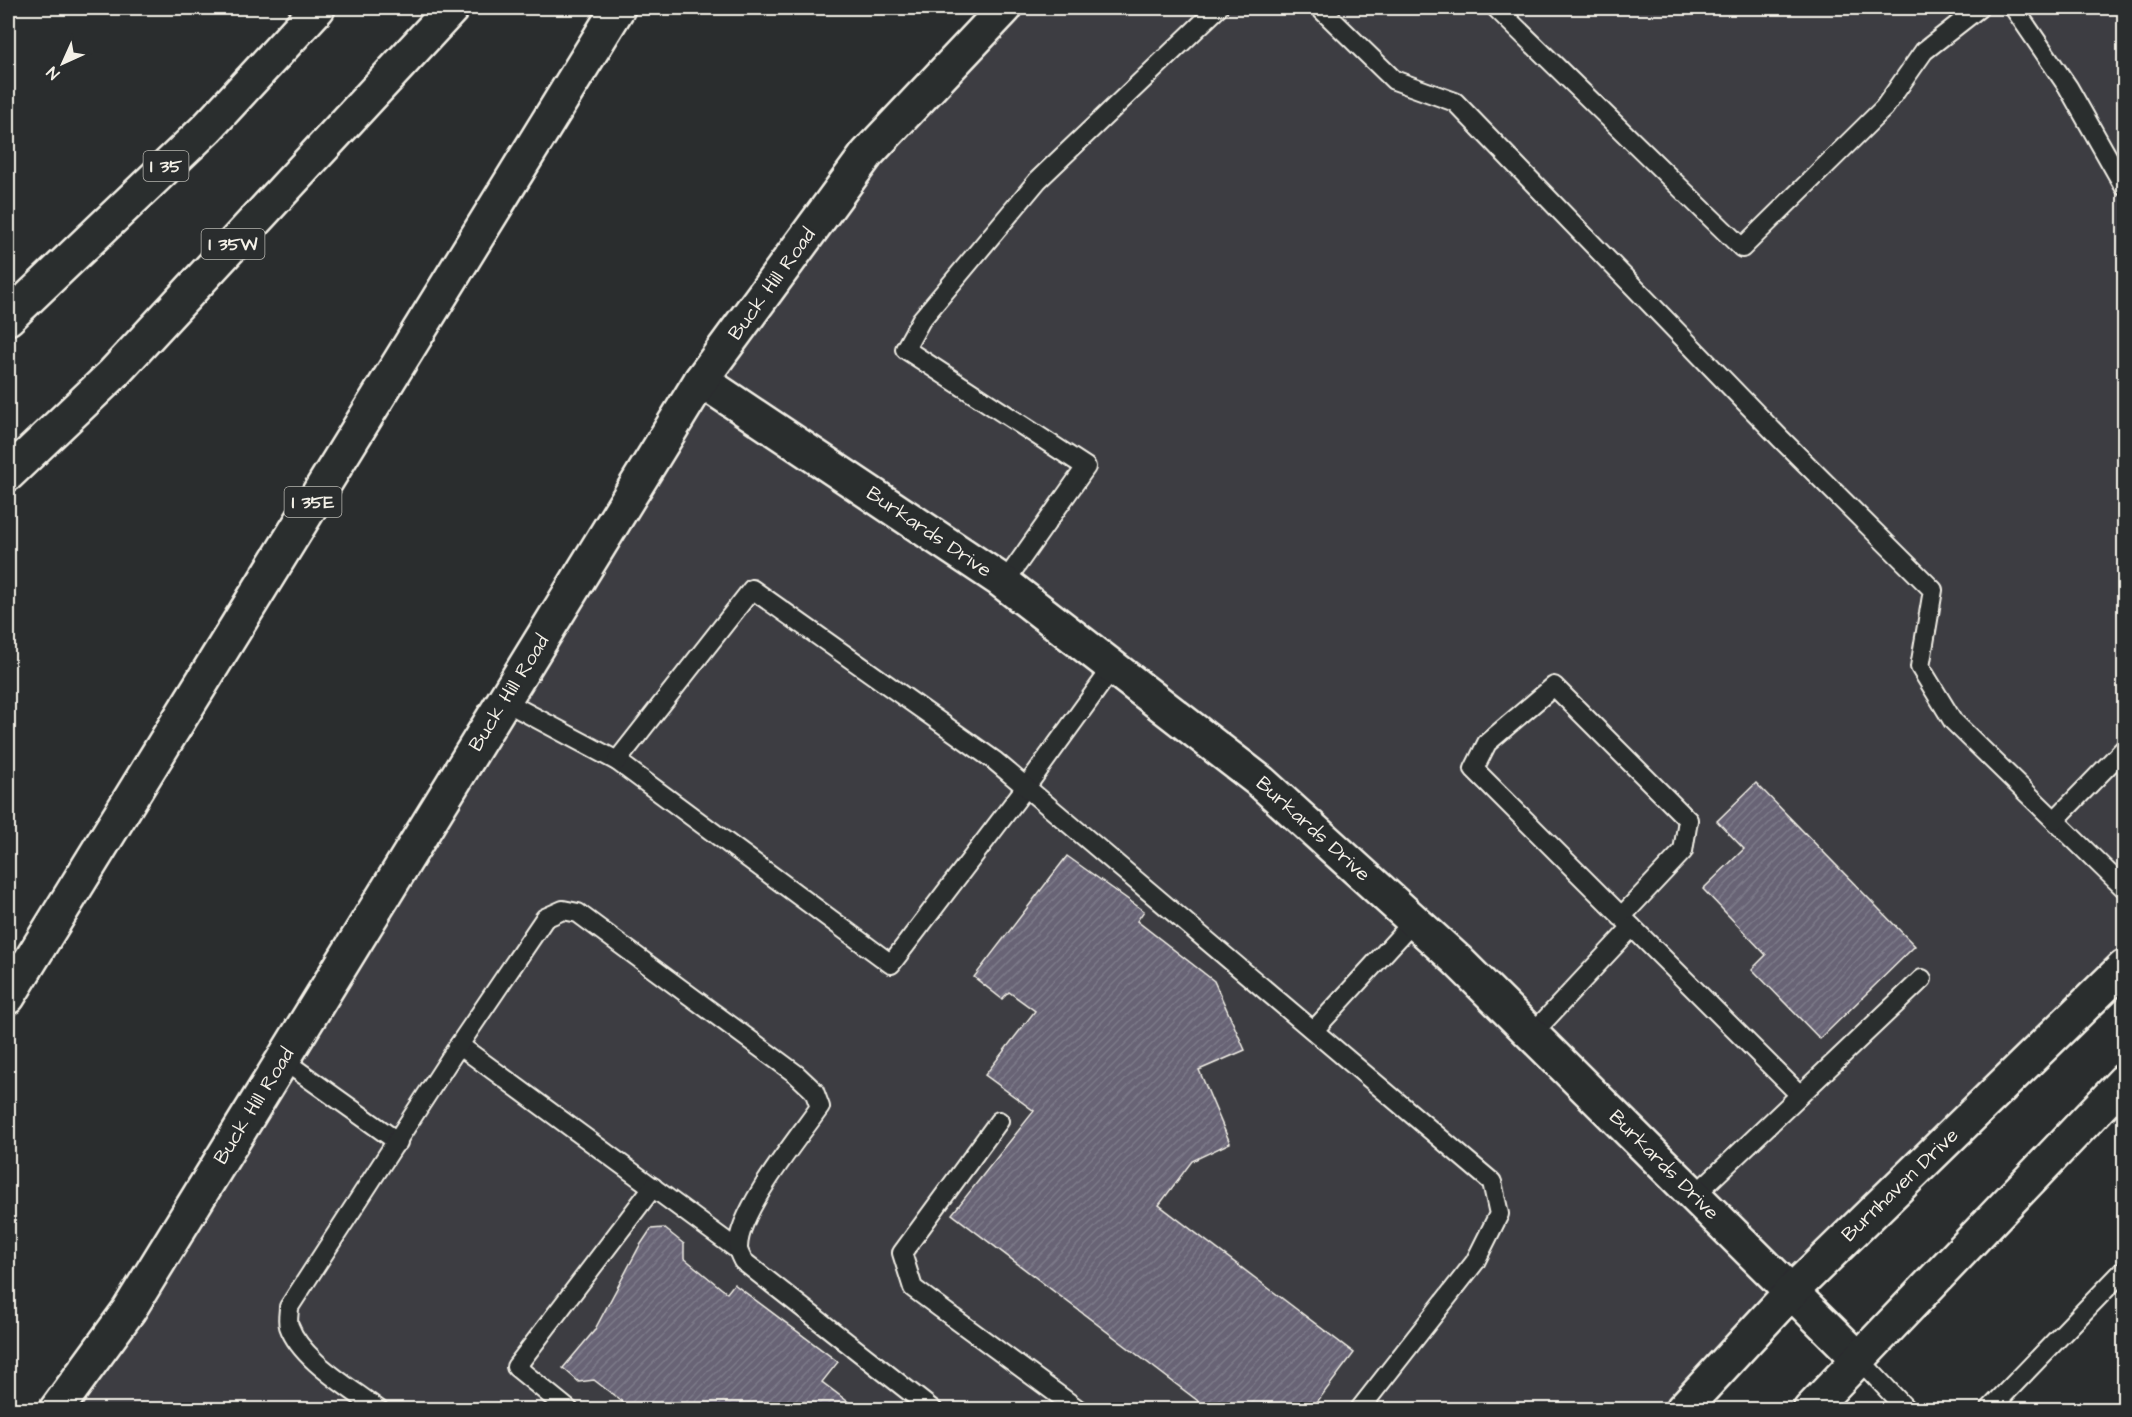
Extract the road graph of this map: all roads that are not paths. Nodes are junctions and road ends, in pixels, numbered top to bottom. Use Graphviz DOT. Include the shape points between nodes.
graph roads {
  1 [pos="318,8"];
  2 [pos="452,8"];
  3 [pos="618,8"];
  4 [pos="1005,8"];
  5 [pos="1218,8"];
  6 [pos="1320,8"];
  7 [pos="1496,8"];
  8 [pos="1979,8"];
  9 [pos="2014,8"];
  10 [pos="2124,186"];
  11 [pos="8,318"];
  12 [pos="701,380"];
  13 [pos="8,474"];
  14 [pos="1005,583"];
  15 [pos="1113,667"];
  16 [pos="504,701"];
  17 [pos="2124,749"];
  18 [pos="618,761"];
  19 [pos="1026,787"];
  20 [pos="2055,820"];
  21 [pos="2124,888"];
  22 [pos="1414,921"];
  23 [pos="1627,922"];
  24 [pos="2124,967"];
  25 [pos="1922,979"];
  26 [pos="8,997"];
  27 [pos="1314,1030"];
  28 [pos="1532,1034"];
  29 [pos="459,1046"];
  30 [pos="283,1060"];
  31 [pos="2124,1081"];
  32 [pos="1800,1095"];
  33 [pos="999,1121"];
  34 [pos="398,1142"];
  35 [pos="653,1187"];
  36 [pos="1695,1195"];
  37 [pos="738,1250"];
  38 [pos="2124,1272"];
  39 [pos="1792,1291"];
  40 [pos="1858,1358"];
  41 [pos="56,1410"];
  42 [pos="379,1410"];
  43 [pos="569,1410"];
  44 [pos="933,1410"];
  45 [pos="1079,1410"];
  46 [pos="1359,1410"];
  47 [pos="1682,1410"];
  48 [pos="1810,1410"];
  49 [pos="1907,1410"];
  50 [pos="1989,1410"];
  1 -- 11 [label="main road, I 35" via="208,127"];
  2 -- 13 [label="main road, I 35W" via="112,374"];
  3 -- 26 [label="main road, I 35E"];
  4 -- 12 [label="main road, Buck Hill Road" via="867,154"];
  5 -- 14 [label="lane" via="1038,180 921,320 905,349 1086,467"];
  6 -- 20 [label="lane" via="1394,80 1455,102 1772,430 1934,590 1920,667 1953,721"];
  7 -- 8 [label="lane" via="1742,248 1884,108 1924,51"];
  9 -- 10 [label="lane" via="2068,87"];
  12 -- 14 [label="main road, Burkards Drive"];
  12 -- 16 [label="main road, Buck Hill Road"];
  14 -- 15 [label="main road, Burkards Drive"];
  15 -- 19 [label="lane"];
  15 -- 22 [label="main road, Burkards Drive" via="1261,782"];
  16 -- 18 [label="lane"];
  16 -- 30 [label="main road, Buck Hill Road"];
  17 -- 20 [label="lane"];
  18 -- 19 [label="lane" via="752,589"];
  18 -- 19 [label="lane" via="891,964"];
  19 -- 27 [label="lane"];
  20 -- 21 [label="lane"];
  22 -- 27 [label="lane"];
  22 -- 28 [label="main road, Burkards Drive"];
  23 -- 23 [label="lane" via="1474,769 1487,743 1554,686 1688,820 1683,851"];
  23 -- 28 [label="lane"];
  23 -- 32 [label="lane"];
  24 -- 39 [label="main road, Burnhaven Drive"];
  25 -- 32 [label="lane"];
  27 -- 46 [label="lane" via="1492,1182 1499,1215 1475,1262"];
  28 -- 36 [label="main road, Burkards Drive"];
  29 -- 34 [label="lane"];
  29 -- 35 [label="lane"];
  29 -- 37 [label="lane" via="545,918 563,910 578,913 814,1091 820,1107 758,1196 741,1232"];
  30 -- 34 [label="lane"];
  30 -- 41 [label="main road, Buck Hill Road" via="129,1310"];
  31 -- 40 [label="main road"];
  32 -- 36 [label="lane"];
  33 -- 45 [label="lane" via="902,1252 913,1288"];
  34 -- 42 [label="lane" via="289,1307 288,1323 297,1342 315,1361"];
  35 -- 37 [label="lane"];
  35 -- 43 [label="lane" via="516,1367"];
  36 -- 39 [label="main road, Burkards Drive"];
  37 -- 44 [label="lane" via="743,1261"];
  38 -- 50 [label="lane"];
  39 -- 40 [label="main road, Burkards Drive"];
  39 -- 47 [label="main road, Burnhaven Drive"];
  40 -- 48 [label="main road"];
  40 -- 49 [label="lane"];
}
